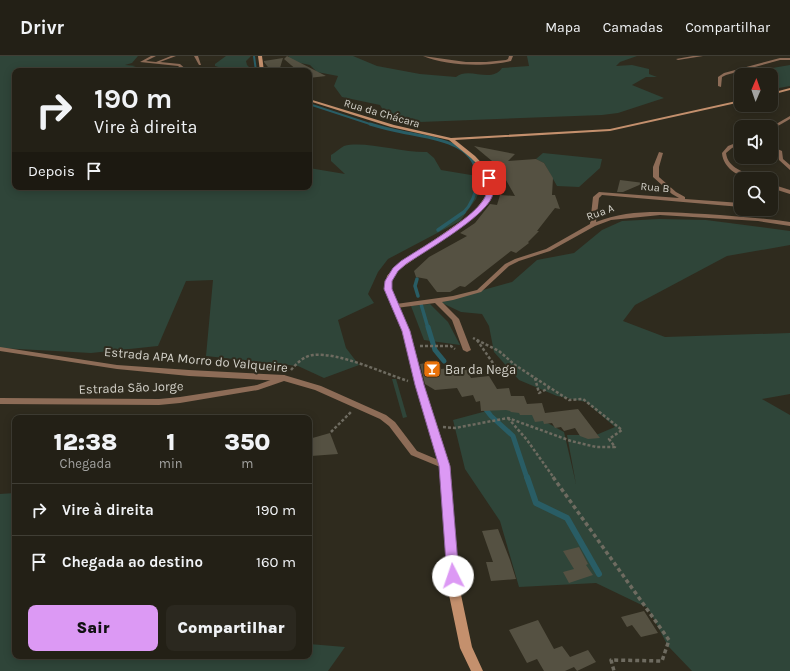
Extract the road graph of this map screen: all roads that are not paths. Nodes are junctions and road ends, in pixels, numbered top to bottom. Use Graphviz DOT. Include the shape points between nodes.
graph roads {
  1 [pos="154,56"];
  2 [pos="174,56"];
  3 [pos="196,56"];
  4 [pos="260,56"];
  5 [pos="425,56"];
  6 [pos="511,56"];
  7 [pos="701,56"];
  8 [pos="773,56"];
  9 [pos="678,59"];
  10 [pos="780,59"];
  11 [pos="790,59"];
  12 [pos="157,63"];
  13 [pos="200,64"];
  14 [pos="182,68"];
  15 [pos="262,68"];
  16 [pos="720,86"];
  17 [pos="790,89"];
  18 [pos="778,92"];
  19 [pos="312,101"];
  20 [pos="734,103"];
  21 [pos="790,117"];
  22 [pos="778,125"];
  23 [pos="451,139"];
  24 [pos="734,145"];
  25 [pos="778,151"];
  26 [pos="661,153"];
  27 [pos="790,168"];
  28 [pos="740,172"];
  29 [pos="778,188"];
  30 [pos="790,192"];
  31 [pos="687,200"];
  32 [pos="702,201"];
  33 [pos="734,204"];
  34 [pos="660,213"];
  35 [pos="790,224"];
  36 [pos="593,225"];
  37 [pos="436,300"];
  38 [pos="396,306"];
  39 [pos="0,349"];
  40 [pos="467,350"];
  41 [pos="284,378"];
  42 [pos="0,401"];
  43 [pos="444,466"];
  44 [pos="476,671"];
  1 -- 12 [label="street" via="142,62"];
  2 -- 12 [label="street"];
  3 -- 13 [label="street"];
  4 -- 15 [label="street"];
  5 -- 6 [label="street" via="449,62 475,64 506,61 510,60"];
  7 -- 9 [label="street"];
  8 -- 10 [label="street"];
  10 -- 11 [label="street"];
  10 -- 16 [label="street" via="725,74 720,77"];
  12 -- 14 [label="street" via="179,65"];
  17 -- 18 [label="street"];
  19 -- 23 [label="street, Rua da Chácara" via="393,126"];
  20 -- 23 [label="street" via="610,130"];
  21 -- 22 [label="street"];
  23 -- 38 [label="street" via="487,172 490,185 488,197 476,213 395,270 390,276 388,289"];
  24 -- 28 [label="street" via="724,153 724,157 732,168"];
  25 -- 27 [label="street" via="782,155 781,159"];
  26 -- 31 [label="street" via="656,177 674,193"];
  29 -- 30 [label="street"];
  31 -- 32 [label="street, Rua B"];
  31 -- 36 [label="street, Rua B" via="601,193 596,197"];
  32 -- 33 [label="street, Rua B"];
  32 -- 34 [label="street" via="704,206 701,209"];
  34 -- 35 [label="street, Rua A" via="758,219"];
  34 -- 36 [label="street, Rua A" via="610,218"];
  36 -- 37 [label="street, Rua A" via="548,250 507,265 479,291 466,296"];
  37 -- 38 [label="street, Rua A"];
  37 -- 40 [label="street" via="454,319"];
  38 -- 43 [label="street" via="406,331"];
  39 -- 41 [label="street, Estrada APA Morro do Valqueire" via="118,367 189,374"];
  41 -- 42 [label="street, Estrada São Jorge" via="258,387 166,402"];
  41 -- 43 [label="street, Estrada APA Morro do Valqueire" via="318,388 383,416 414,453"];
  43 -- 44 [label="street" via="454,590 466,648"];
}
